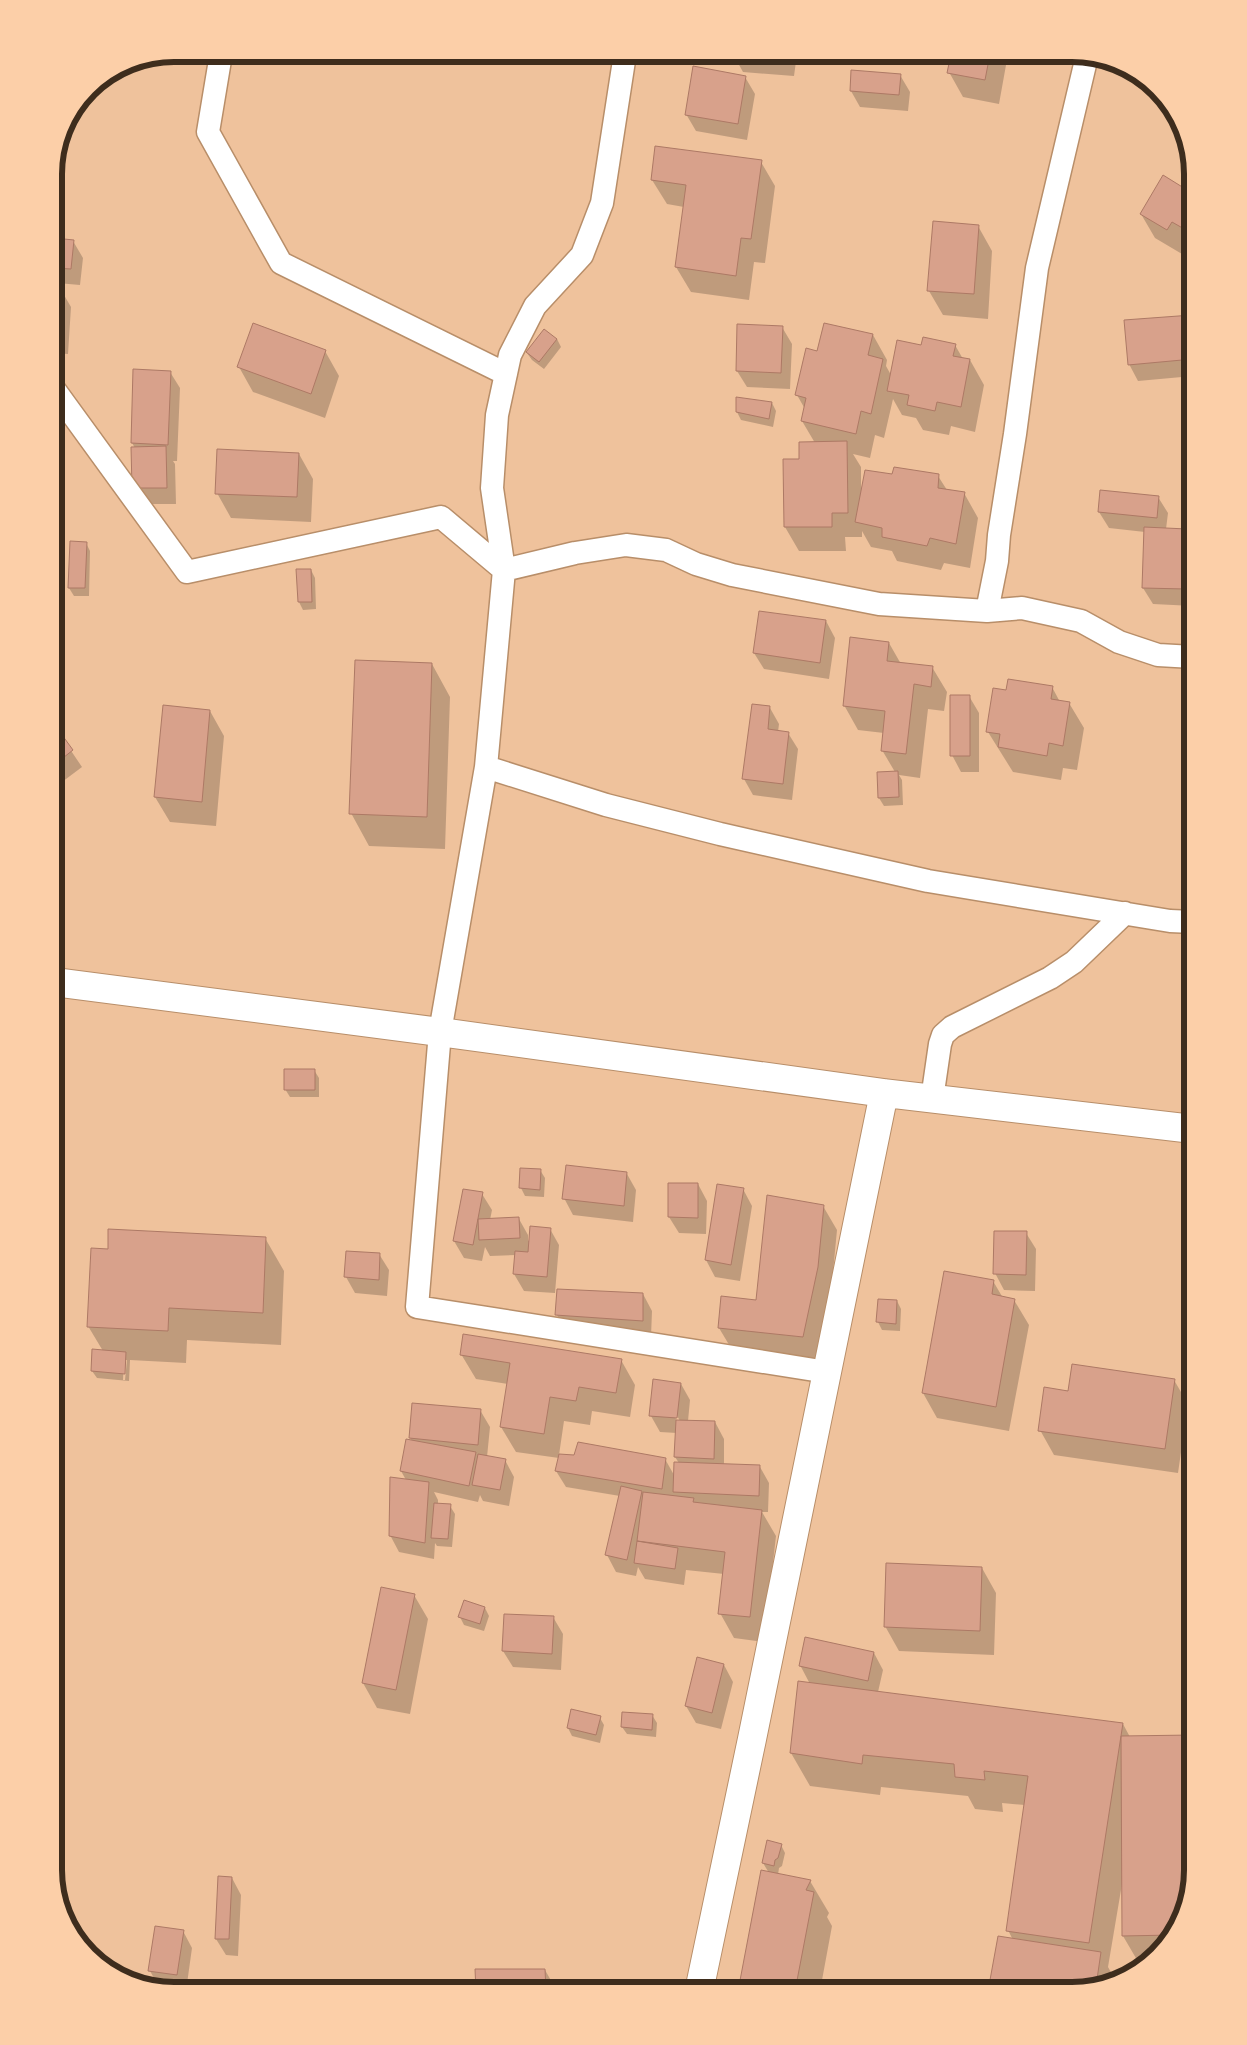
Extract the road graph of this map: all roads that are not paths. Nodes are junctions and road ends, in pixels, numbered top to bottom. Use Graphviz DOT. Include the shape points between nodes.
graph roads {
  1 [pos="221,62"];
  2 [pos="624,62"];
  3 [pos="1085,64"];
  4 [pos="506,374"];
  5 [pos="63,401"];
  6 [pos="504,570"];
  7 [pos="987,611"];
  8 [pos="1184,656"];
  9 [pos="486,767"];
  10 [pos="1124,913"];
  11 [pos="1184,921"];
  12 [pos="63,983"];
  13 [pos="440,1032"];
  14 [pos="884,1093"];
  15 [pos="932,1099"];
  16 [pos="1184,1127"];
  17 [pos="827,1372"];
  18 [pos="701,1982"];
  1 -- 4 [label="street" via="208,132 281,263"];
  2 -- 4 [label="street" via="602,203 582,255 535,306 510,356"];
  3 -- 7 [label="street" via="1038,268 997,561"];
  4 -- 6 [label="street" via="497,416 492,488"];
  5 -- 6 [label="street" via="187,572 441,517"];
  6 -- 7 [label="street" via="626,545 666,550 732,575 879,604"];
  6 -- 9 [label="street"];
  7 -- 8 [label="street" via="1022,608 1081,622 1119,642 1158,654"];
  9 -- 10 [label="street" via="606,805 739,838 928,881"];
  9 -- 13 [label="street"];
  10 -- 11 [label="street"];
  10 -- 15 [label="street" via="1074,962 1050,978 952,1027 943,1035"];
  12 -- 13 [label="street"];
  13 -- 14 [label="street"];
  13 -- 17 [label="street" via="417,1306"];
  14 -- 15 [label="street"];
  14 -- 17 [label="street"];
  15 -- 16 [label="street"];
  17 -- 18 [label="street"];
}
